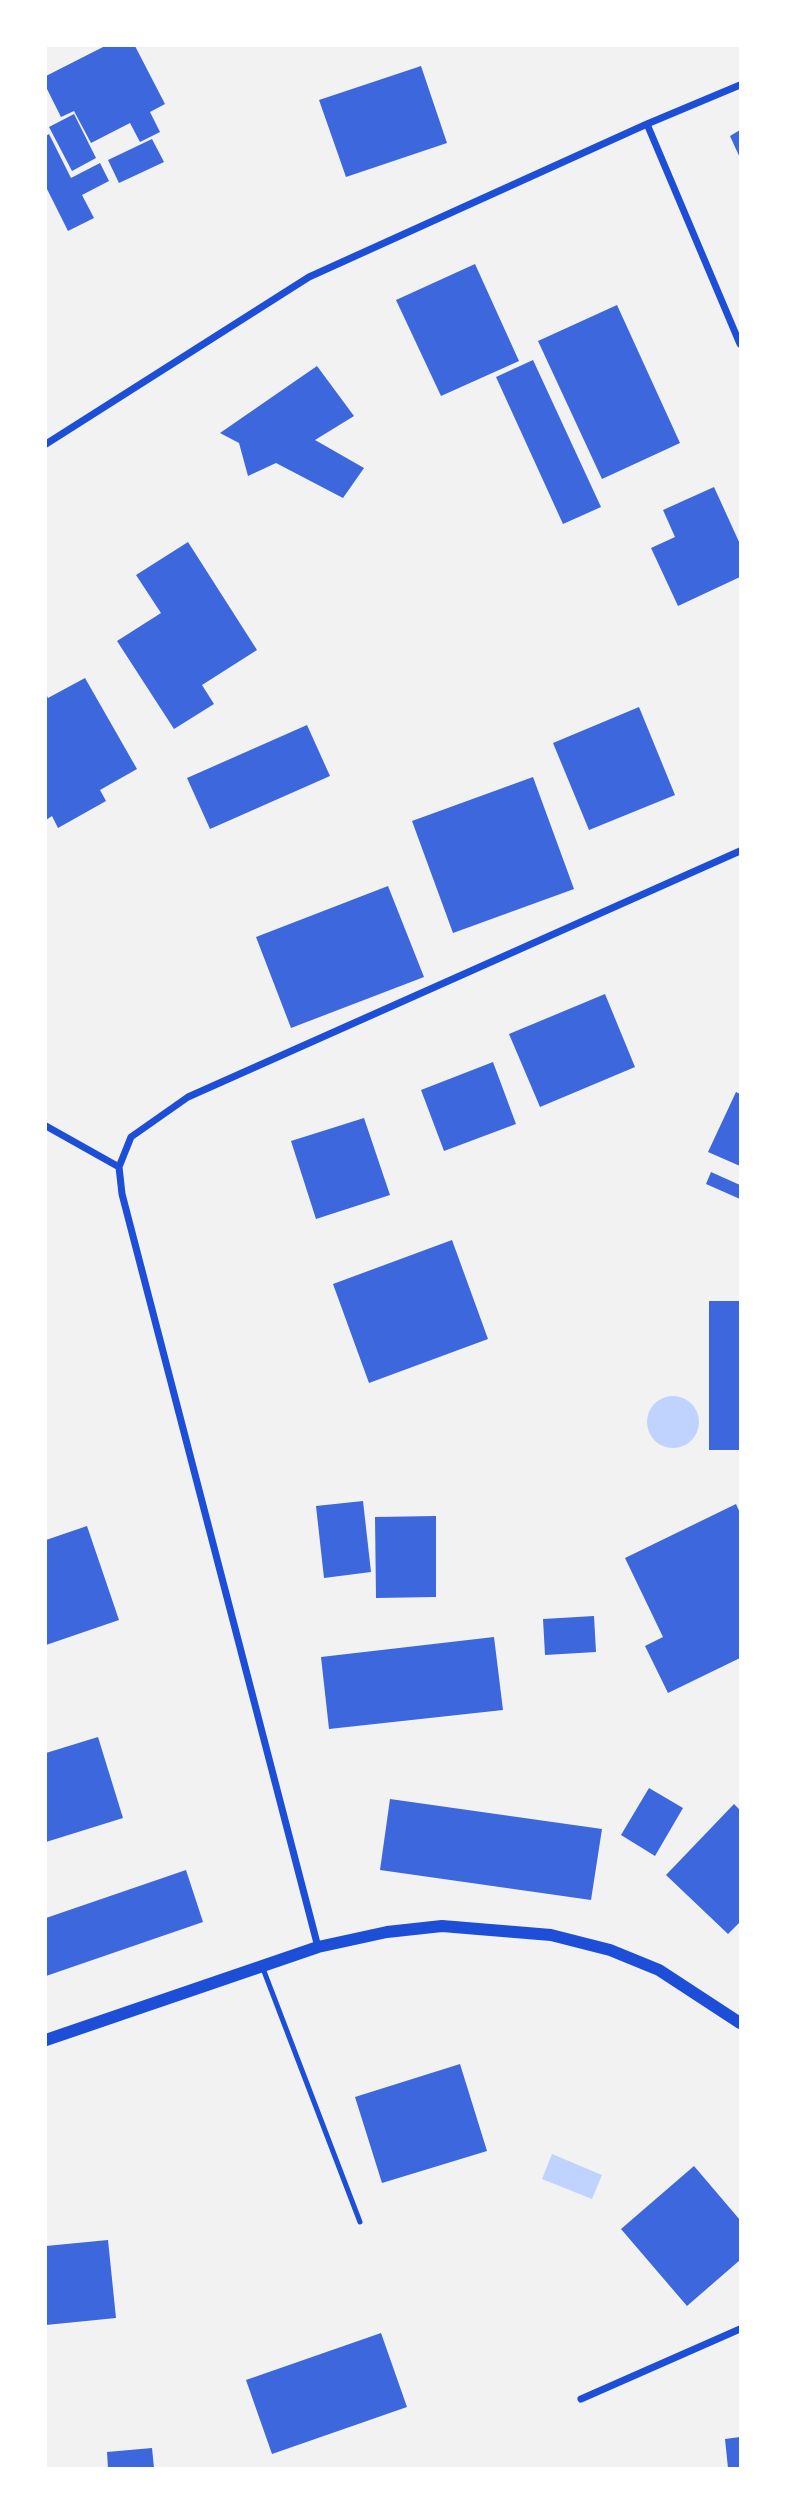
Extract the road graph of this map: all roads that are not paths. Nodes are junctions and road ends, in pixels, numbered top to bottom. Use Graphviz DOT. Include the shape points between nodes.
graph roads {
  1 [pos="740,85"];
  2 [pos="647,124"];
  3 [pos="740,344"];
  4 [pos="46,444"];
  5 [pos="740,851"];
  6 [pos="46,1126"];
  7 [pos="119,1167"];
  8 [pos="318,1947"];
  9 [pos="262,1966"];
  10 [pos="740,2023"];
  11 [pos="46,2040"];
  12 [pos="360,2222"];
  13 [pos="740,2329"];
  14 [pos="581,2399"];
  1 -- 2 [label="street"];
  2 -- 3 [label="street"];
  2 -- 4 [label="street" via="309,277"];
  5 -- 7 [label="street" via="188,1097 131,1137"];
  6 -- 7 [label="street"];
  7 -- 8 [label="street" via="122,1194"];
  8 -- 9 [label="street"];
  8 -- 10 [label="street" via="442,1926 551,1935 610,1950 659,1970"];
  9 -- 11 [label="street"];
  9 -- 12 [label="lane"];
  13 -- 14 [label="street"];
}
